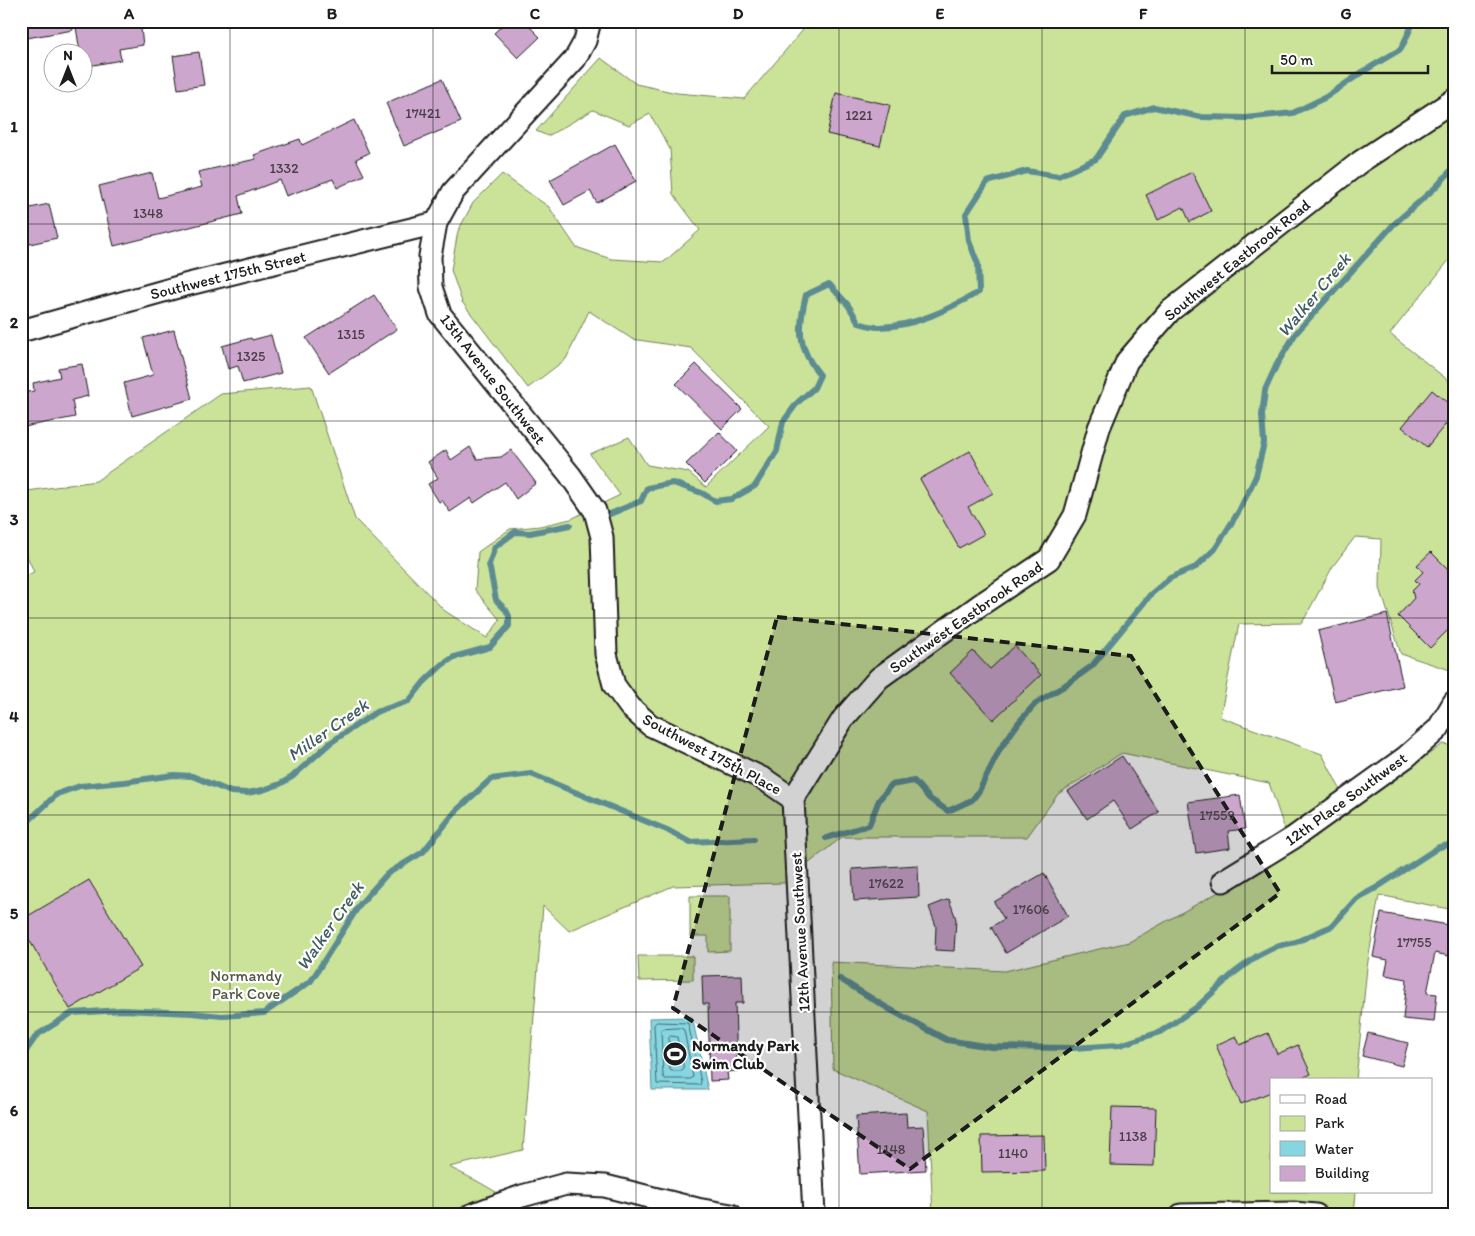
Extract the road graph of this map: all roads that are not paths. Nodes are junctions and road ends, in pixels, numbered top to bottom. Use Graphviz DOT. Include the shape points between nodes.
graph roads {
  1 [pos="590,21"];
  2 [pos="1454,100"];
  3 [pos="436,223"];
  4 [pos="21,331"];
  5 [pos="614,685"];
  6 [pos="1454,702"];
  7 [pos="793,799"];
  8 [pos="1223,881"];
  9 [pos="471,1215"];
  10 [pos="731,1215"];
  11 [pos="814,1215"];
  12 [pos="1181,1215"];
  13 [pos="1316,1215"];
  1 -- 3 [label="street, 13th Avenue Southwest" via="585,41 575,59 453,192"];
  2 -- 7 [label="street, Southwest Eastbrook Road" via="1360,162 1170,310 1127,361 1099,428 1075,515 1049,559 879,678 843,719"];
  3 -- 4 [label="street, Southwest 175th Street" via="185,285"];
  3 -- 5 [label="street, 13th Avenue Southwest" via="430,256 431,287 440,314 570,475 594,512 602,537 606,654"];
  5 -- 7 [label="street, Southwest 175th Place" via="630,707 650,725 764,779"];
  6 -- 8 [label="street, 12th Place Southwest" via="1438,729 1406,757 1293,838"];
  7 -- 11 [label="street, 12th Avenue Southwest"];
  9 -- 10 [label="street" via="566,1184 605,1186 697,1210"];
  12 -- 13 [label="street"];
}
